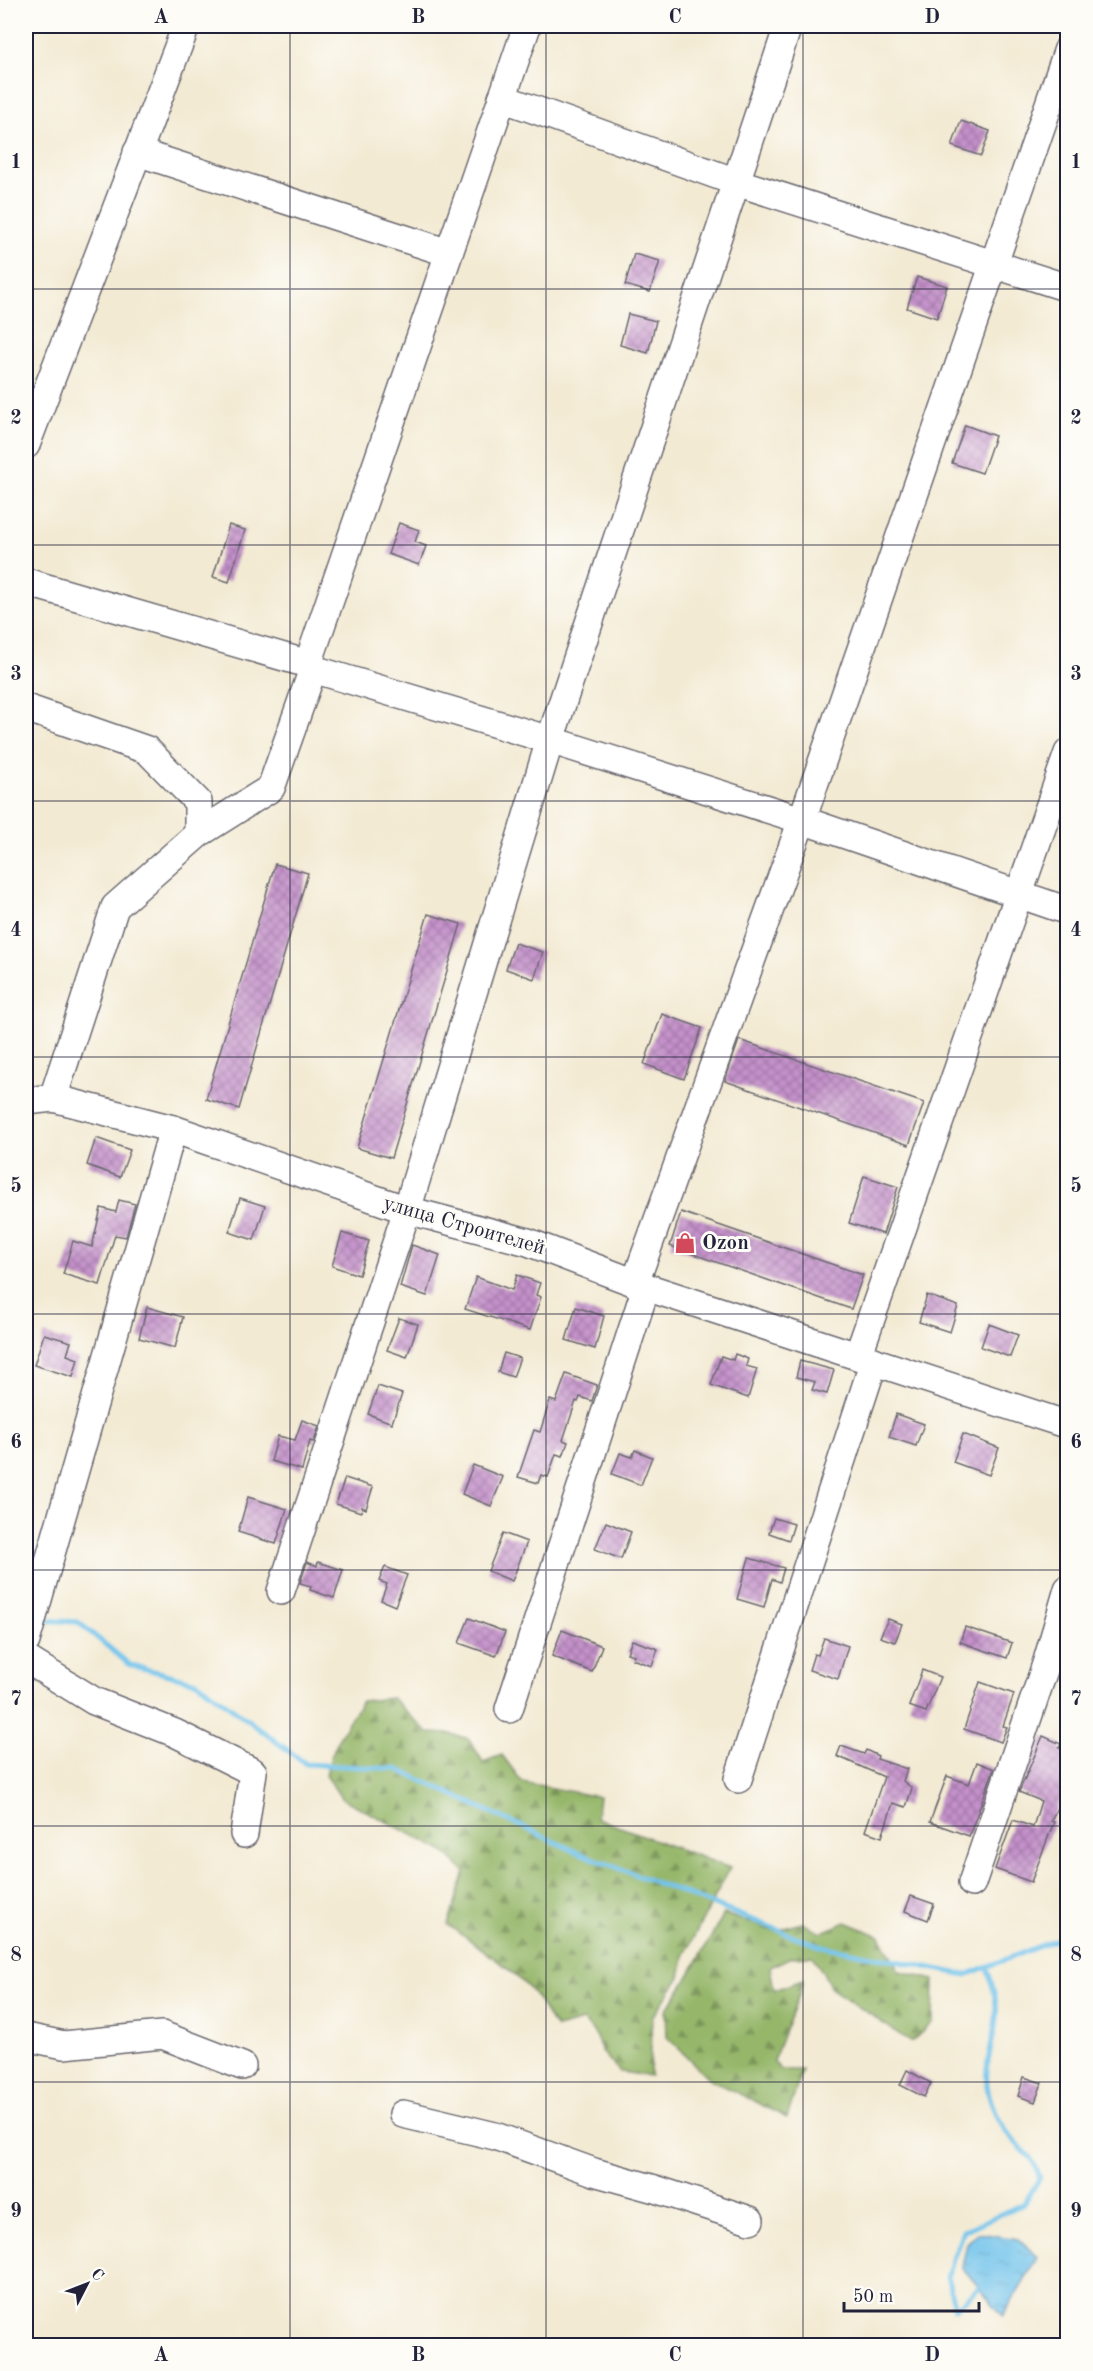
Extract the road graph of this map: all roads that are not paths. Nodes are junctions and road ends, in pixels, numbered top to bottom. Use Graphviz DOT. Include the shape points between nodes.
graph roads {
  1 [pos="186,26"];
  2 [pos="788,26"];
  3 [pos="523,27"];
  4 [pos="1068,49"];
  5 [pos="502,98"];
  6 [pos="137,152"];
  7 [pos="736,182"];
  8 [pos="448,254"];
  9 [pos="994,263"];
  10 [pos="1068,288"];
  11 [pos="26,445"];
  12 [pos="26,582"];
  13 [pos="311,667"];
  14 [pos="26,708"];
  15 [pos="550,740"];
  16 [pos="1068,753"];
  17 [pos="802,820"];
  18 [pos="198,834"];
  19 [pos="1019,895"];
  20 [pos="1068,911"];
  21 [pos="53,1098"];
  22 [pos="26,1101"];
  23 [pos="173,1129"];
  24 [pos="407,1210"];
  25 [pos="640,1285"];
  26 [pos="866,1359"];
  27 [pos="1068,1425"];
  28 [pos="1068,1589"];
  29 [pos="281,1591"];
  30 [pos="26,1641"];
  31 [pos="26,1659"];
  32 [pos="509,1709"];
  33 [pos="738,1779"];
  34 [pos="244,1834"];
  35 [pos="972,1883"];
  36 [pos="26,2037"];
  37 [pos="242,2066"];
  38 [pos="403,2114"];
  39 [pos="750,2220"];
  1 -- 6 [label="street"];
  2 -- 7 [label="street"];
  3 -- 5 [label="street"];
  4 -- 9 [label="street"];
  5 -- 7 [label="street"];
  5 -- 8 [label="street"];
  6 -- 8 [label="street"];
  6 -- 11 [label="street"];
  7 -- 9 [label="street"];
  7 -- 15 [label="street"];
  8 -- 13 [label="street"];
  9 -- 10 [label="street"];
  9 -- 17 [label="street"];
  12 -- 13 [label="street"];
  13 -- 15 [label="street"];
  13 -- 18 [label="street" via="271,788"];
  14 -- 18 [label="street" via="147,750 198,802"];
  15 -- 17 [label="street"];
  15 -- 24 [label="street"];
  16 -- 19 [label="street"];
  17 -- 19 [label="street"];
  17 -- 25 [label="street"];
  18 -- 21 [label="street" via="115,907"];
  19 -- 20 [label="street"];
  19 -- 26 [label="street"];
  21 -- 22 [label="street"];
  21 -- 23 [label="street, улица Строителей"];
  23 -- 24 [label="street, улица Строителей"];
  23 -- 30 [label="street"];
  24 -- 25 [label="street, улица Строителей" via="528,1242"];
  24 -- 29 [label="street"];
  25 -- 26 [label="street, улица Строителей"];
  25 -- 32 [label="street"];
  26 -- 27 [label="street, улица Строителей"];
  26 -- 33 [label="street"];
  28 -- 35 [label="street"];
  31 -- 34 [label="street" via="94,1701 175,1732 253,1772"];
  36 -- 37 [label="street" via="64,2045 162,2035"];
  38 -- 39 [label="street" via="495,2136 594,2172"];
}
